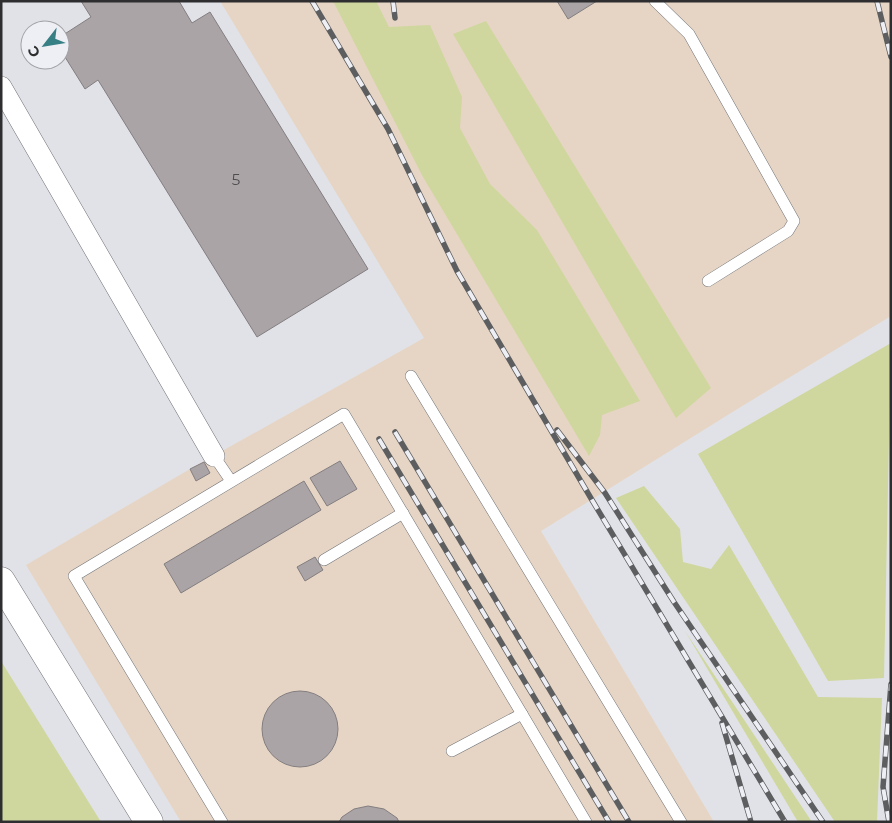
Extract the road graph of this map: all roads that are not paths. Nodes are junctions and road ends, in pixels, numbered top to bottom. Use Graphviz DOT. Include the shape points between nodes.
graph roads {
  1 [pos="655,1"];
  2 [pos="1,86"];
  3 [pos="708,282"];
  4 [pos="411,376"];
  5 [pos="214,456"];
  6 [pos="232,481"];
  7 [pos="403,513"];
  8 [pos="324,560"];
  9 [pos="1,581"];
  10 [pos="522,714"];
  11 [pos="452,751"];
  12 [pos="149,822"];
  13 [pos="222,822"];
  14 [pos="586,822"];
  15 [pos="681,822"];
  1 -- 3 [label="lane" via="689,34 794,220 788,232"];
  2 -- 5 [label="street"];
  4 -- 15 [label="lane"];
  5 -- 6 [label="lane"];
  6 -- 7 [label="lane" via="344,414"];
  6 -- 13 [label="lane" via="74,576"];
  7 -- 8 [label="lane"];
  7 -- 10 [label="lane"];
  9 -- 12 [label="main road"];
  10 -- 11 [label="lane"];
  10 -- 14 [label="lane"];
}
